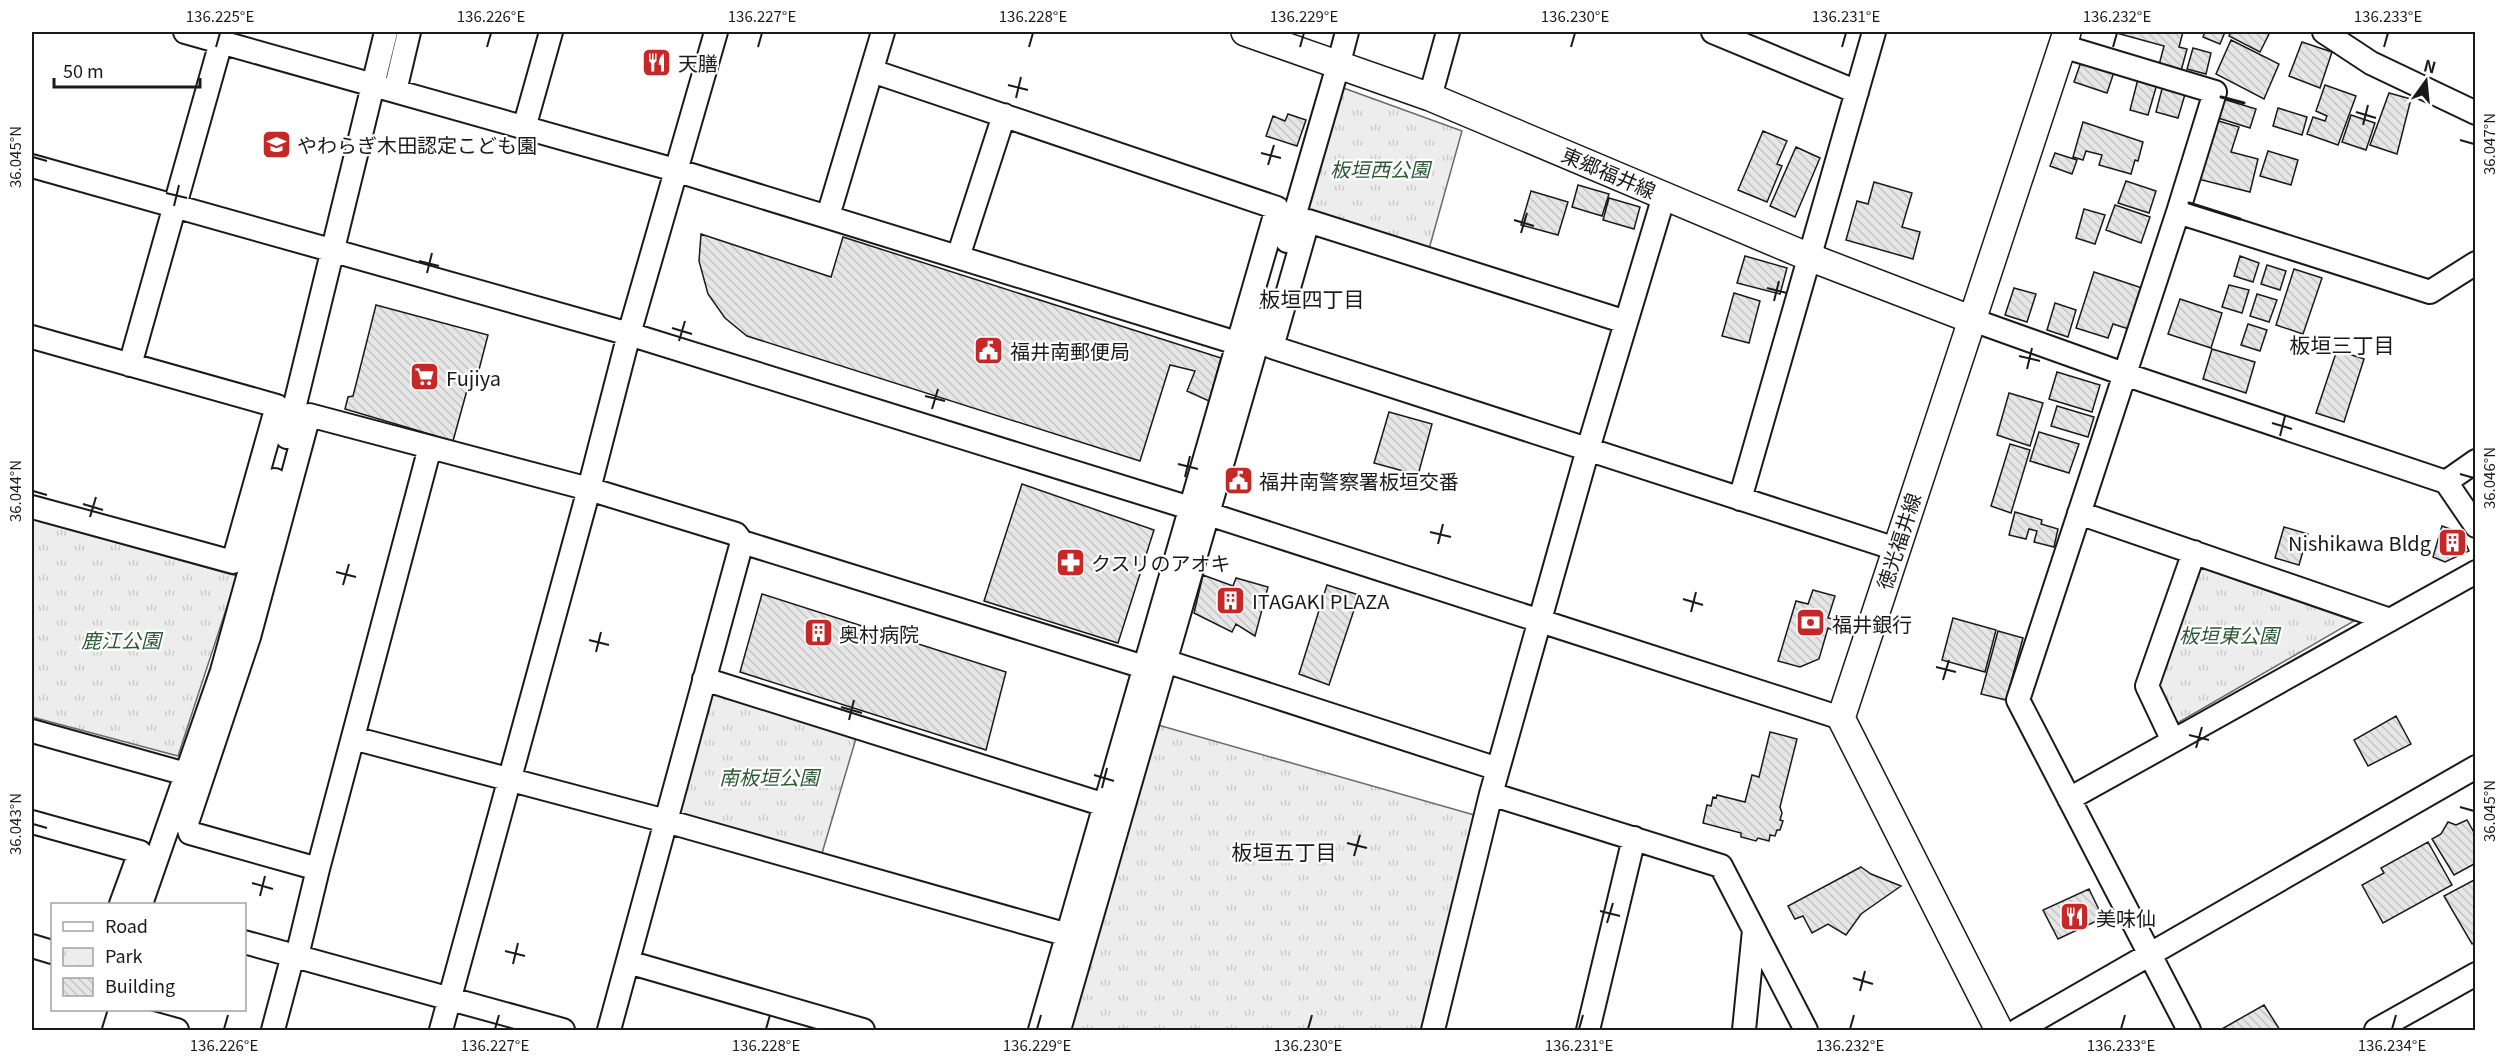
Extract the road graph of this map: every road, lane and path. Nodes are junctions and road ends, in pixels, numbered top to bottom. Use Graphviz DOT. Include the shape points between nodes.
graph roads {
  1 [pos="185,32"];
  2 [pos="371,32"];
  3 [pos="386,32"];
  4 [pos="409,32"];
  5 [pos="551,32"];
  6 [pos="716,32"];
  7 [pos="883,32"];
  8 [pos="1245,32"];
  9 [pos="1448,32"];
  10 [pos="1713,32"];
  11 [pos="1874,32"];
  12 [pos="2324,32"];
  13 [pos="2064,39"];
  14 [pos="221,42"];
  15 [pos="872,71"];
  16 [pos="1335,75"];
  17 [pos="365,83"];
  18 [pos="395,91"];
  19 [pos="1857,92"];
  20 [pos="1430,97"];
  21 [pos="2475,113"];
  22 [pos="1004,115"];
  23 [pos="524,128"];
  24 [pos="32,166"];
  25 [pos="675,170"];
  26 [pos="1665,196"];
  27 [pos="175,207"];
  28 [pos="2178,212"];
  29 [pos="828,216"];
  30 [pos="332,250"];
  31 [pos="958,256"];
  32 [pos="1809,257"];
  33 [pos="2475,263"];
  34 [pos="1970,319"];
  35 [pos="1626,322"];
  36 [pos="629,334"];
  37 [pos="32,337"];
  38 [pos="1240,344"];
  39 [pos="130,365"];
  40 [pos="2124,374"];
  41 [pos="430,447"];
  42 [pos="1588,449"];
  43 [pos="2475,461"];
  44 [pos="2446,482"];
  45 [pos="590,489"];
  46 [pos="1740,499"];
  47 [pos="32,507"];
  48 [pos="1199,511"];
  49 [pos="2079,513"];
  50 [pos="2475,526"];
  51 [pos="742,542"];
  52 [pos="1896,549"];
  53 [pos="2194,552"];
  54 [pos="2475,572"];
  55 [pos="2390,620"];
  56 [pos="1541,621"];
  57 [pos="1154,664"];
  58 [pos="704,679"];
  59 [pos="1840,718"];
  60 [pos="32,731"];
  61 [pos="353,738"];
  62 [pos="2173,741"];
  63 [pos="2475,767"];
  64 [pos="1498,769"];
  65 [pos="186,774"];
  66 [pos="509,778"];
  67 [pos="1491,794"];
  68 [pos="2069,799"];
  69 [pos="1105,805"];
  70 [pos="666,821"];
  71 [pos="32,822"];
  72 [pos="1634,838"];
  73 [pos="318,869"];
  74 [pos="121,903"];
  75 [pos="141,903"];
  76 [pos="1754,930"];
  77 [pos="1068,935"];
  78 [pos="246,943"];
  79 [pos="32,946"];
  80 [pos="51,952"];
  81 [pos="2151,954"];
  82 [pos="295,956"];
  83 [pos="628,962"];
  84 [pos="2475,974"];
  85 [pos="449,999"];
  86 [pos="105,1011"];
  87 [pos="98,1030"];
  88 [pos="114,1030"];
  89 [pos="177,1030"];
  90 [pos="273,1030"];
  91 [pos="441,1030"];
  92 [pos="563,1030"];
  93 [pos="609,1030"];
  94 [pos="863,1030"];
  95 [pos="1040,1030"];
  96 [pos="1059,1030"];
  97 [pos="1433,1030"];
  98 [pos="1588,1030"];
  99 [pos="1744,1030"];
  100 [pos="1806,1030"];
  101 [pos="1999,1030"];
  102 [pos="2018,1030"];
  103 [pos="2189,1030"];
  104 [pos="2376,1030"];
  1 -- 14 [label="street"];
  2 -- 17 [label="street"];
  3 -- 17 [label="street"];
  4 -- 18 [label="street"];
  5 -- 23 [label="street"];
  6 -- 25 [label="street"];
  7 -- 15 [label="street"];
  8 -- 20 [label="main road, 東郷福井線"];
  9 -- 20 [label="street"];
  10 -- 19 [label="street"];
  11 -- 19 [label="street"];
  12 -- 21 [label="street" via="2371,63"];
  13 -- 28 [label="street" via="2215,92"];
  13 -- 34 [label="main road, 徳光福井線"];
  14 -- 17 [label="street"];
  14 -- 27 [label="street"];
  15 -- 22 [label="street"];
  15 -- 29 [label="street"];
  16 -- 48 [label="street"];
  17 -- 18 [label="street"];
  17 -- 30 [label="street"];
  18 -- 23 [label="street"];
  19 -- 32 [label="street"];
  20 -- 26 [label="main road, 東郷福井線"];
  22 -- 31 [label="street"];
  22 -- 38 [label="street" via="1277,208"];
  23 -- 25 [label="street"];
  24 -- 27 [label="street"];
  25 -- 29 [label="street"];
  25 -- 36 [label="street"];
  26 -- 32 [label="main road, 東郷福井線"];
  26 -- 35 [label="street"];
  27 -- 30 [label="street"];
  27 -- 39 [label="street"];
  28 -- 33 [label="street" via="2430,292"];
  28 -- 40 [label="street"];
  29 -- 31 [label="street"];
  30 -- 36 [label="street"];
  30 -- 65 [label="street" via="247,585"];
  31 -- 38 [label="street"];
  32 -- 34 [label="main road, 東郷福井線"];
  32 -- 46 [label="street"];
  34 -- 40 [label="street"];
  34 -- 52 [label="main road, 徳光福井線"];
  35 -- 42 [label="street"];
  35 -- 42 [label="street" via="1308,221 1272,347"];
  36 -- 45 [label="street"];
  36 -- 48 [label="street"];
  37 -- 39 [label="street"];
  38 -- 48 [label="street"];
  39 -- 47 [label="street" via="277,406 233,562"];
  40 -- 44 [label="street"];
  40 -- 49 [label="street"];
  41 -- 45 [label="street"];
  41 -- 61 [label="street"];
  41 -- 73 [label="street" via="309,415 249,638 187,823 190,833"];
  42 -- 46 [label="street"];
  42 -- 56 [label="street"];
  43 -- 44 [label="street"];
  44 -- 50 [label="street"];
  45 -- 51 [label="street" via="736,534"];
  45 -- 66 [label="street"];
  46 -- 52 [label="street"];
  48 -- 56 [label="street"];
  48 -- 57 [label="street"];
  49 -- 53 [label="street"];
  49 -- 68 [label="street" via="2018,700"];
  51 -- 57 [label="street"];
  51 -- 58 [label="street"];
  52 -- 59 [label="main road, 徳光福井線"];
  53 -- 55 [label="street"];
  53 -- 62 [label="street" via="2147,686"];
  54 -- 55 [label="street"];
  55 -- 62 [label="street"];
  56 -- 59 [label="street"];
  56 -- 64 [label="street"];
  57 -- 64 [label="street"];
  57 -- 69 [label="street"];
  57 -- 96 [label="street"];
  58 -- 69 [label="street"];
  58 -- 70 [label="street"];
  59 -- 101 [label="main road"];
  60 -- 65 [label="street"];
  61 -- 66 [label="street"];
  61 -- 73 [label="street"];
  62 -- 68 [label="street"];
  63 -- 81 [label="street"];
  64 -- 67 [label="street"];
  65 -- 75 [label="street"];
  66 -- 70 [label="street"];
  66 -- 85 [label="street"];
  67 -- 72 [label="street"];
  67 -- 97 [label="street"];
  68 -- 81 [label="street"];
  69 -- 77 [label="street"];
  70 -- 77 [label="street"];
  70 -- 83 [label="street"];
  71 -- 74 [label="street" via="140,852"];
  72 -- 76 [label="street" via="1721,866"];
  72 -- 98 [label="street"];
  73 -- 82 [label="street"];
  76 -- 99 [label="street"];
  76 -- 100 [label="street"];
  77 -- 95 [label="street"];
  78 -- 82 [label="street"];
  79 -- 80 [label="street"];
  81 -- 102 [label="street"];
  81 -- 103 [label="street"];
  82 -- 85 [label="street"];
  82 -- 90 [label="street"];
  83 -- 93 [label="street"];
  83 -- 94 [label="street"];
  84 -- 104 [label="street"];
  85 -- 91 [label="street"];
  85 -- 92 [label="street"];
  86 -- 87 [label="street"];
  88 -- 89 [label="street" via="119,1014"];
}
